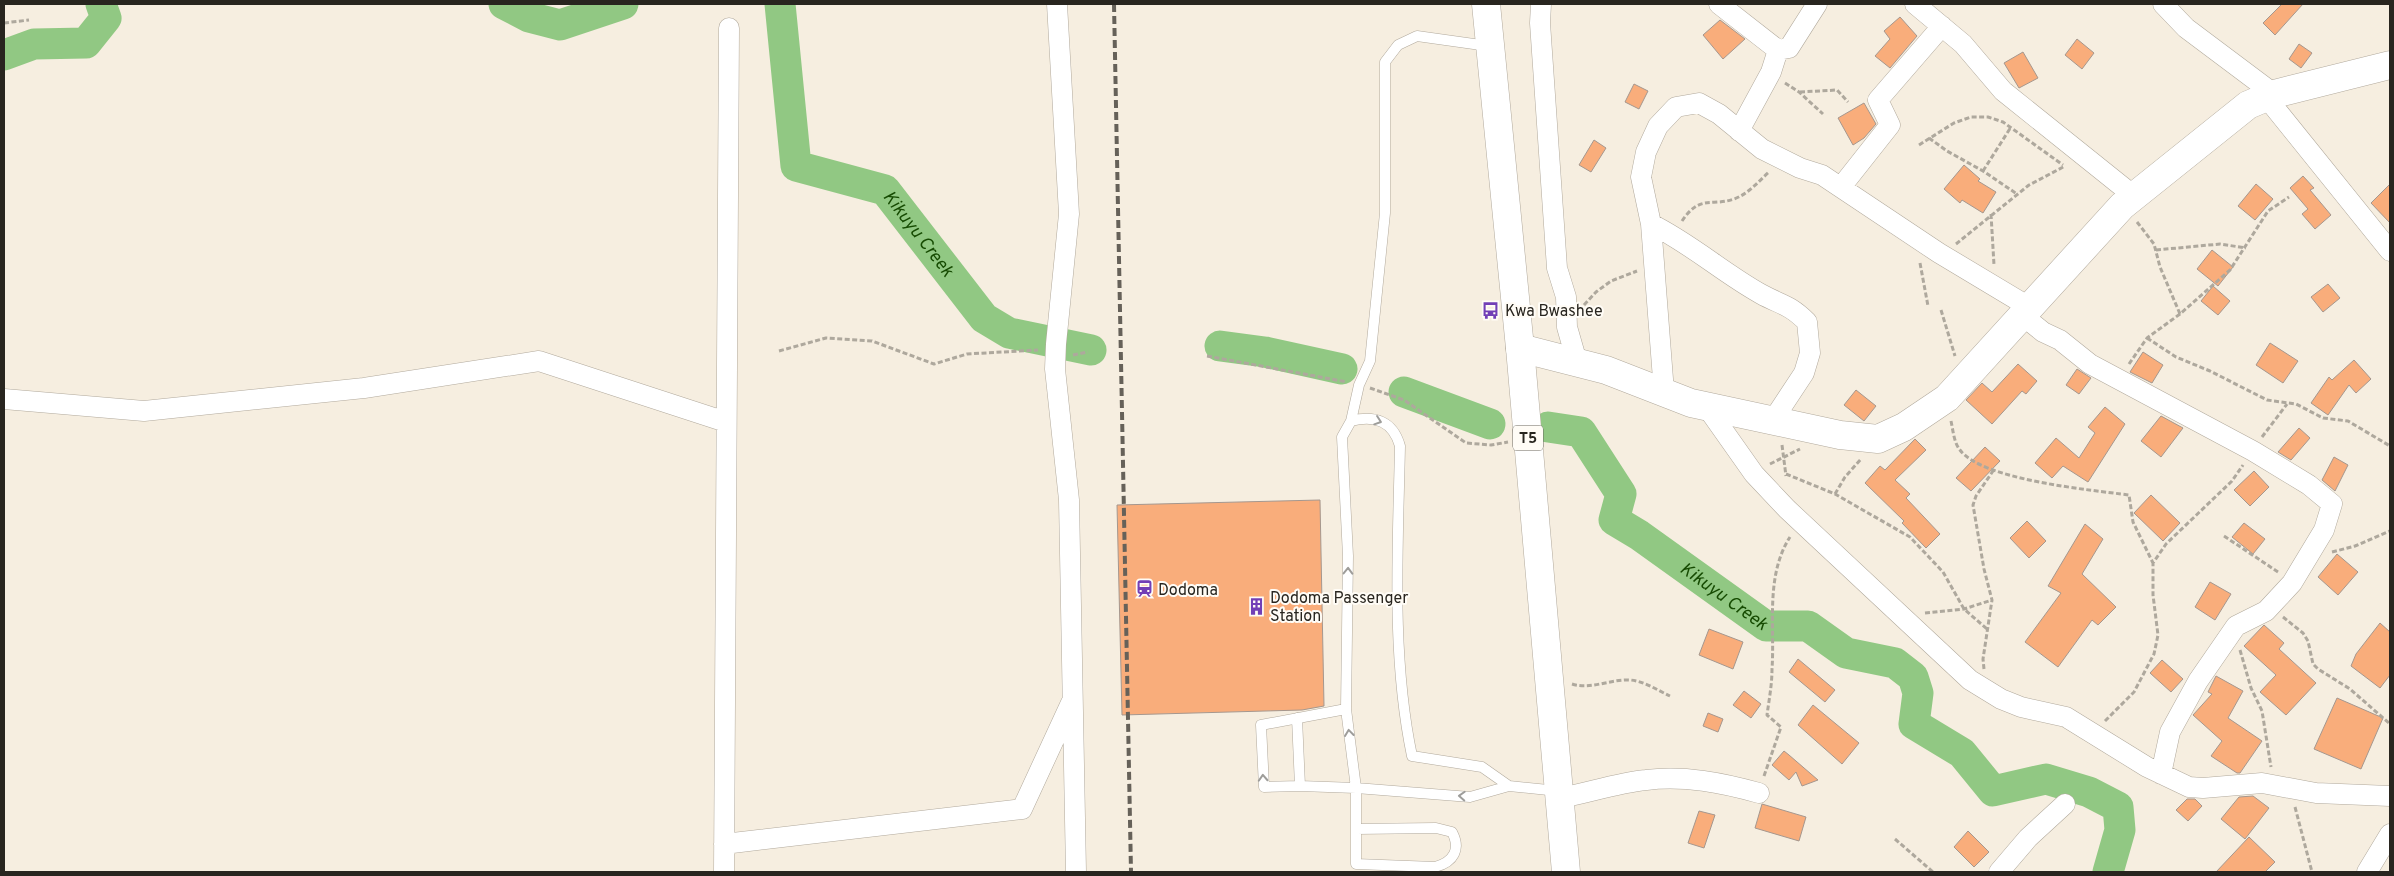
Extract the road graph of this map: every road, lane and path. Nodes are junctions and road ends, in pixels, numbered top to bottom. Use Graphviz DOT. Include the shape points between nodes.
graph roads {
  1 [pos="1057,4"];
  2 [pos="1486,4"];
  3 [pos="1541,4"];
  4 [pos="1719,4"];
  5 [pos="1817,4"];
  6 [pos="1915,4"];
  7 [pos="2163,4"];
  8 [pos="29,20"];
  9 [pos="4,23"];
  10 [pos="1942,26"];
  11 [pos="729,28"];
  12 [pos="1489,46"];
  13 [pos="1778,50"];
  14 [pos="2390,65"];
  15 [pos="1770,72"];
  16 [pos="1799,92"];
  17 [pos="2270,96"];
  18 [pos="1848,102"];
  19 [pos="1823,114"];
  20 [pos="2011,127"];
  21 [pos="1739,131"];
  22 [pos="1929,138"];
  23 [pos="1919,145"];
  24 [pos="2065,166"];
  25 [pos="1984,171"];
  26 [pos="2073,171"];
  27 [pos="1841,187"];
  28 [pos="2017,194"];
  29 [pos="2289,197"];
  30 [pos="2128,201"];
  31 [pos="1991,214"];
  32 [pos="1650,224"];
  33 [pos="2246,248"];
  34 [pos="2156,250"];
  35 [pos="2390,251"];
  36 [pos="1943,256"];
  37 [pos="1919,260"];
  38 [pos="1996,288"];
  39 [pos="1928,306"];
  40 [pos="1941,310"];
  41 [pos="2026,311"];
  42 [pos="2180,314"];
  43 [pos="2147,338"];
  44 [pos="1520,348"];
  45 [pos="1038,350"];
  46 [pos="779,351"];
  47 [pos="1088,352"];
  48 [pos="1072,356"];
  49 [pos="1577,362"];
  50 [pos="1966,379"];
  51 [pos="2121,379"];
  52 [pos="1664,392"];
  53 [pos="1947,398"];
  54 [pos="4,399"];
  55 [pos="2287,404"];
  56 [pos="1706,406"];
  57 [pos="1775,421"];
  58 [pos="726,422"];
  59 [pos="1351,422"];
  60 [pos="1878,440"];
  61 [pos="2390,446"];
  62 [pos="1801,448"];
  63 [pos="2252,451"];
  64 [pos="1784,455"];
  65 [pos="1993,472"];
  66 [pos="1754,474"];
  67 [pos="1786,474"];
  68 [pos="1835,494"];
  69 [pos="1787,509"];
  70 [pos="1803,523"];
  71 [pos="2224,536"];
  72 [pos="2153,563"];
  73 [pos="2282,576"];
  74 [pos="1992,600"];
  75 [pos="1964,608"];
  76 [pos="2266,611"];
  77 [pos="1906,618"];
  78 [pos="1987,629"];
  79 [pos="2239,647"];
  80 [pos="1549,677"];
  81 [pos="1986,692"];
  82 [pos="1670,696"];
  83 [pos="1073,699"];
  84 [pos="1346,709"];
  85 [pos="1297,718"];
  86 [pos="2390,724"];
  87 [pos="2096,736"];
  88 [pos="2161,774"];
  89 [pos="1300,786"];
  90 [pos="1509,786"];
  91 [pos="2282,786"];
  92 [pos="1356,788"];
  93 [pos="1759,793"];
  94 [pos="1560,795"];
  95 [pos="2390,796"];
  96 [pos="2065,804"];
  97 [pos="1356,829"];
  98 [pos="2390,834"];
  99 [pos="1895,839"];
  100 [pos="724,844"];
  101 [pos="724,872"];
  102 [pos="1076,872"];
  103 [pos="1566,872"];
  104 [pos="1932,872"];
  105 [pos="1998,872"];
  106 [pos="2312,872"];
  107 [pos="2367,872"];
  1 -- 83 [label="street" via="1069,214 1055,369 1069,500"];
  2 -- 12 [label="main road, T5"];
  3 -- 49 [label="street" via="1557,268 1566,297 1567,327"];
  4 -- 13 [label="street"];
  5 -- 13 [label="street" via="1789,48"];
  6 -- 10 [label="street"];
  7 -- 17 [label="street" via="2186,28"];
  8 -- 9 [label="path"];
  10 -- 27 [label="street" via="1878,100 1890,125"];
  10 -- 30 [label="street" via="1963,44 2003,91"];
  11 -- 58 [label="street"];
  12 -- 44 [label="main road, T5"];
  12 -- 59 [label="lane" via="1417,36 1398,45 1385,62 1384,223 1370,361 1359,384"];
  13 -- 15 [label="street"];
  14 -- 17 [label="main road"];
  15 -- 16 [label="path"];
  15 -- 21 [label="street"];
  16 -- 18 [label="path" via="1837,90"];
  16 -- 19 [label="path"];
  17 -- 30 [label="main road" via="2248,105"];
  17 -- 35 [label="street"];
  20 -- 22 [label="path" via="1988,117 1971,117"];
  20 -- 24 [label="path"];
  20 -- 25 [label="path"];
  21 -- 27 [label="street" via="1762,150 1822,175"];
  21 -- 32 [label="street" via="1719,114 1699,104 1676,107 1658,126 1646,152 1641,177"];
  22 -- 23 [label="path"];
  22 -- 25 [label="path"];
  24 -- 26 [label="path"];
  24 -- 28 [label="path"];
  25 -- 28 [label="path"];
  27 -- 36 [label="street"];
  28 -- 31 [label="path"];
  29 -- 33 [label="path" via="2268,211"];
  30 -- 34 [label="path"];
  30 -- 41 [label="main road"];
  31 -- 36 [label="path"];
  31 -- 38 [label="path"];
  32 -- 52 [label="street"];
  32 -- 57 [label="street" via="1673,235 1763,295 1787,304 1807,322 1810,353 1806,367"];
  33 -- 34 [label="path" via="2220,244"];
  33 -- 42 [label="path" via="2230,270"];
  34 -- 42 [label="path" via="2160,268"];
  36 -- 38 [label="street"];
  37 -- 39 [label="path"];
  38 -- 41 [label="street"];
  40 -- 50 [label="path"];
  41 -- 50 [label="main road"];
  41 -- 51 [label="street" via="2043,332 2060,340 2090,364"];
  42 -- 43 [label="path"];
  43 -- 51 [label="path"];
  43 -- 55 [label="path" via="2176,357 2267,400"];
  44 -- 49 [label="main road"];
  44 -- 80 [label="main road, T5"];
  45 -- 46 [label="path" via="967,354 934,364 872,341 826,338"];
  47 -- 48 [label="path"];
  49 -- 52 [label="main road"];
  50 -- 53 [label="main road"];
  51 -- 63 [label="street"];
  52 -- 56 [label="main road"];
  53 -- 60 [label="main road" via="1904,428"];
  53 -- 65 [label="path" via="1958,449 1976,464"];
  54 -- 58 [label="street" via="144,411 364,388 539,361"];
  55 -- 61 [label="path" via="2296,404 2323,418 2348,421"];
  55 -- 63 [label="path"];
  56 -- 57 [label="main road"];
  56 -- 66 [label="street"];
  57 -- 60 [label="main road"];
  57 -- 64 [label="path"];
  58 -- 100 [label="street"];
  84 -- 59 [label="lane, one-way" via="1348,556 1342,438"];
  59 -- 90 [label="lane, one-way" via="1364,418 1382,421 1396,433 1400,446 1398,592 1404,715 1412,756 1482,767"];
  60 -- 68 [label="path"];
  62 -- 64 [label="path"];
  63 -- 72 [label="path" via="2232,481 2166,544"];
  63 -- 76 [label="street" via="2309,485 2332,504 2324,530 2310,554 2292,583"];
  64 -- 66 [label="path"];
  64 -- 67 [label="path"];
  65 -- 72 [label="path" via="2129,495 2133,522"];
  65 -- 74 [label="path" via="1973,505"];
  66 -- 69 [label="street"];
  67 -- 68 [label="path"];
  67 -- 69 [label="path"];
  68 -- 75 [label="path" via="1910,537 1943,572"];
  69 -- 70 [label="street"];
  70 -- 77 [label="street"];
  70 -- 93 [label="path" via="1785,545 1772,597 1772,668 1767,716 1781,727"];
  71 -- 73 [label="path"];
  72 -- 87 [label="path" via="2158,634 2154,654 2134,692 2112,712"];
  74 -- 75 [label="path"];
  74 -- 78 [label="path"];
  75 -- 77 [label="path"];
  75 -- 78 [label="path"];
  76 -- 86 [label="path" via="2288,618 2308,641 2313,664 2350,689"];
  76 -- 88 [label="street" via="2236,626 2198,681 2170,732"];
  77 -- 81 [label="street"];
  78 -- 81 [label="path" via="1984,659"];
  79 -- 91 [label="path" via="2262,712"];
  80 -- 82 [label="path" via="1584,686 1630,680"];
  80 -- 94 [label="main road, T5"];
  81 -- 87 [label="street" via="2021,707 2066,717"];
  83 -- 100 [label="street" via="1022,809"];
  83 -- 102 [label="street"];
  84 -- 85 [label="lane"];
  92 -- 84 [label="lane, one-way"];
  85 -- 89 [label="lane"];
  89 -- 85 [label="lane, one-way" via="1264,787 1260,725"];
  87 -- 88 [label="street"];
  88 -- 91 [label="street" via="2196,788 2254,783"];
  89 -- 92 [label="lane"];
  90 -- 92 [label="lane, one-way" via="1470,797"];
  90 -- 94 [label="lane"];
  91 -- 95 [label="street" via="2316,793"];
  91 -- 106 [label="path"];
  92 -- 97 [label="lane"];
  93 -- 94 [label="street" via="1692,779 1646,780"];
  94 -- 103 [label="main road, T5"];
  96 -- 105 [label="street"];
  97 -- 97 [label="lane" via="1356,864 1435,867 1447,864 1454,855 1456,840 1452,832 1436,828"];
  98 -- 107 [label="street"];
  99 -- 104 [label="path"];
  100 -- 101 [label="street"];
}
